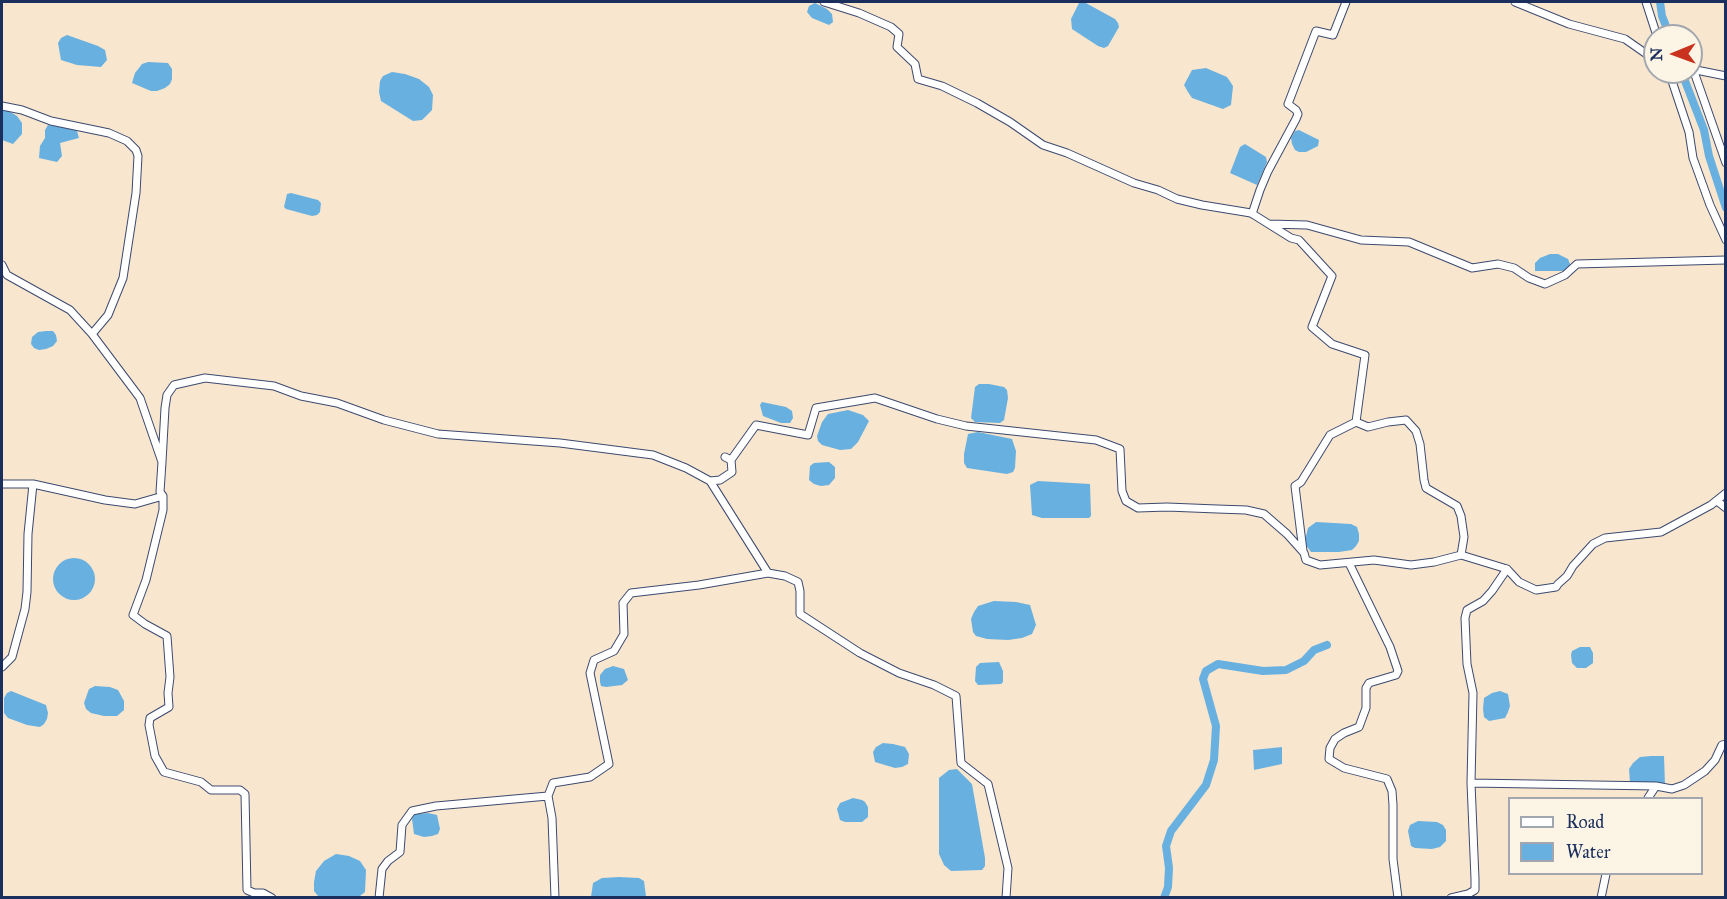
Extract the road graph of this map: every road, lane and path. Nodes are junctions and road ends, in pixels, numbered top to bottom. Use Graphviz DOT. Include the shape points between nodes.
graph roads {
  1 [pos="824,2"];
  2 [pos="1346,2"];
  3 [pos="1515,2"];
  4 [pos="1646,2"];
  5 [pos="1654,24"];
  6 [pos="1643,52"];
  7 [pos="1703,71"];
  8 [pos="1725,76"];
  9 [pos="1673,84"];
  10 [pos="1697,84"];
  11 [pos="2,106"];
  12 [pos="1725,163"];
  13 [pos="1252,214"];
  14 [pos="1268,224"];
  15 [pos="1725,240"];
  16 [pos="1725,261"];
  17 [pos="2,266"];
  18 [pos="92,334"];
  19 [pos="1356,422"];
  20 [pos="162,462"];
  21 [pos="710,481"];
  22 [pos="2,484"];
  23 [pos="33,484"];
  24 [pos="1725,493"];
  25 [pos="163,496"];
  26 [pos="1717,501"];
  27 [pos="1725,508"];
  28 [pos="1304,553"];
  29 [pos="1461,555"];
  30 [pos="1349,562"];
  31 [pos="1507,569"];
  32 [pos="768,573"];
  33 [pos="2,667"];
  34 [pos="1725,744"];
  35 [pos="1471,783"];
  36 [pos="1656,786"];
  37 [pos="548,796"];
  38 [pos="1649,797"];
  39 [pos="1606,875"];
  40 [pos="1474,890"];
  41 [pos="272,897"];
  42 [pos="379,897"];
  43 [pos="555,897"];
  44 [pos="1006,897"];
  45 [pos="1398,897"];
  46 [pos="1451,897"];
  47 [pos="1478,897"];
  48 [pos="1601,897"];
  1 -- 13 [label="street" via="891,27 899,34 897,47 915,64 918,79 977,103 1043,145 1177,199"];
  2 -- 13 [label="street" via="1333,35 1316,31 1288,104 1298,114 1268,171"];
  3 -- 6 [label="street" via="1569,24 1625,39"];
  4 -- 5 [label="street"];
  7 -- 8 [label="street"];
  9 -- 15 [label="street" via="1693,158"];
  10 -- 12 [label="street"];
  11 -- 18 [label="street" via="109,133 128,141 136,150 136,193 123,278 108,315"];
  13 -- 14 [label="street"];
  14 -- 16 [label="street" via="1307,225 1361,240 1409,243 1472,268 1498,264 1514,268 1545,284 1577,264"];
  14 -- 19 [label="street" via="1299,240 1332,276 1312,327 1332,344 1365,355"];
  17 -- 18 [label="street" via="6,275 70,310"];
  18 -- 20 [label="street" via="140,398"];
  19 -- 28 [label="street" via="1330,435 1295,486"];
  19 -- 29 [label="street" via="1368,427 1406,420 1416,431 1426,488 1457,506 1461,516"];
  20 -- 21 [label="street" via="168,394 174,385 205,378 274,386 438,434 653,455"];
  20 -- 25 [label="street"];
  21 -- 28 [label="street" via="732,472 728,458 756,425 808,435 816,408 875,398 966,426 1096,440 1120,449 1122,491 1126,501 1138,508 1246,510 1264,514"];
  21 -- 32 [label="street"];
  22 -- 23 [label="street"];
  23 -- 25 [label="street" via="135,504"];
  23 -- 33 [label="street" via="25,609 12,657"];
  24 -- 26 [label="street"];
  25 -- 41 [label="street" via="148,571 133,615 168,636 169,707 150,718 149,725 155,756 164,772 201,782 211,790 240,790 245,794 247,890"];
  26 -- 27 [label="street"];
  26 -- 31 [label="street" via="1661,532 1605,538 1593,544 1556,587 1536,590 1519,582"];
  28 -- 30 [label="street" via="1306,560 1320,565"];
  29 -- 30 [label="street" via="1411,565 1374,560"];
  29 -- 31 [label="street"];
  30 -- 45 [label="street" via="1398,671 1369,683 1359,727 1335,739 1329,759 1344,768 1387,779 1392,791"];
  31 -- 35 [label="street" via="1483,601 1467,610 1465,618 1473,693"];
  32 -- 37 [label="street" via="631,593 623,603 624,634 614,651 594,660 590,673 609,764 590,777 554,783"];
  32 -- 44 [label="street" via="798,582 800,614 860,653 956,696 961,763 988,784 1008,868"];
  34 -- 36 [label="street" via="1705,771 1684,785 1672,789"];
  35 -- 36 [label="street"];
  35 -- 40 [label="street"];
  36 -- 38 [label="street"];
  37 -- 42 [label="street" via="412,811 402,825 400,852 382,869"];
  37 -- 43 [label="street"];
  39 -- 48 [label="street"];
  40 -- 46 [label="street"];
  40 -- 47 [label="street"];
}
